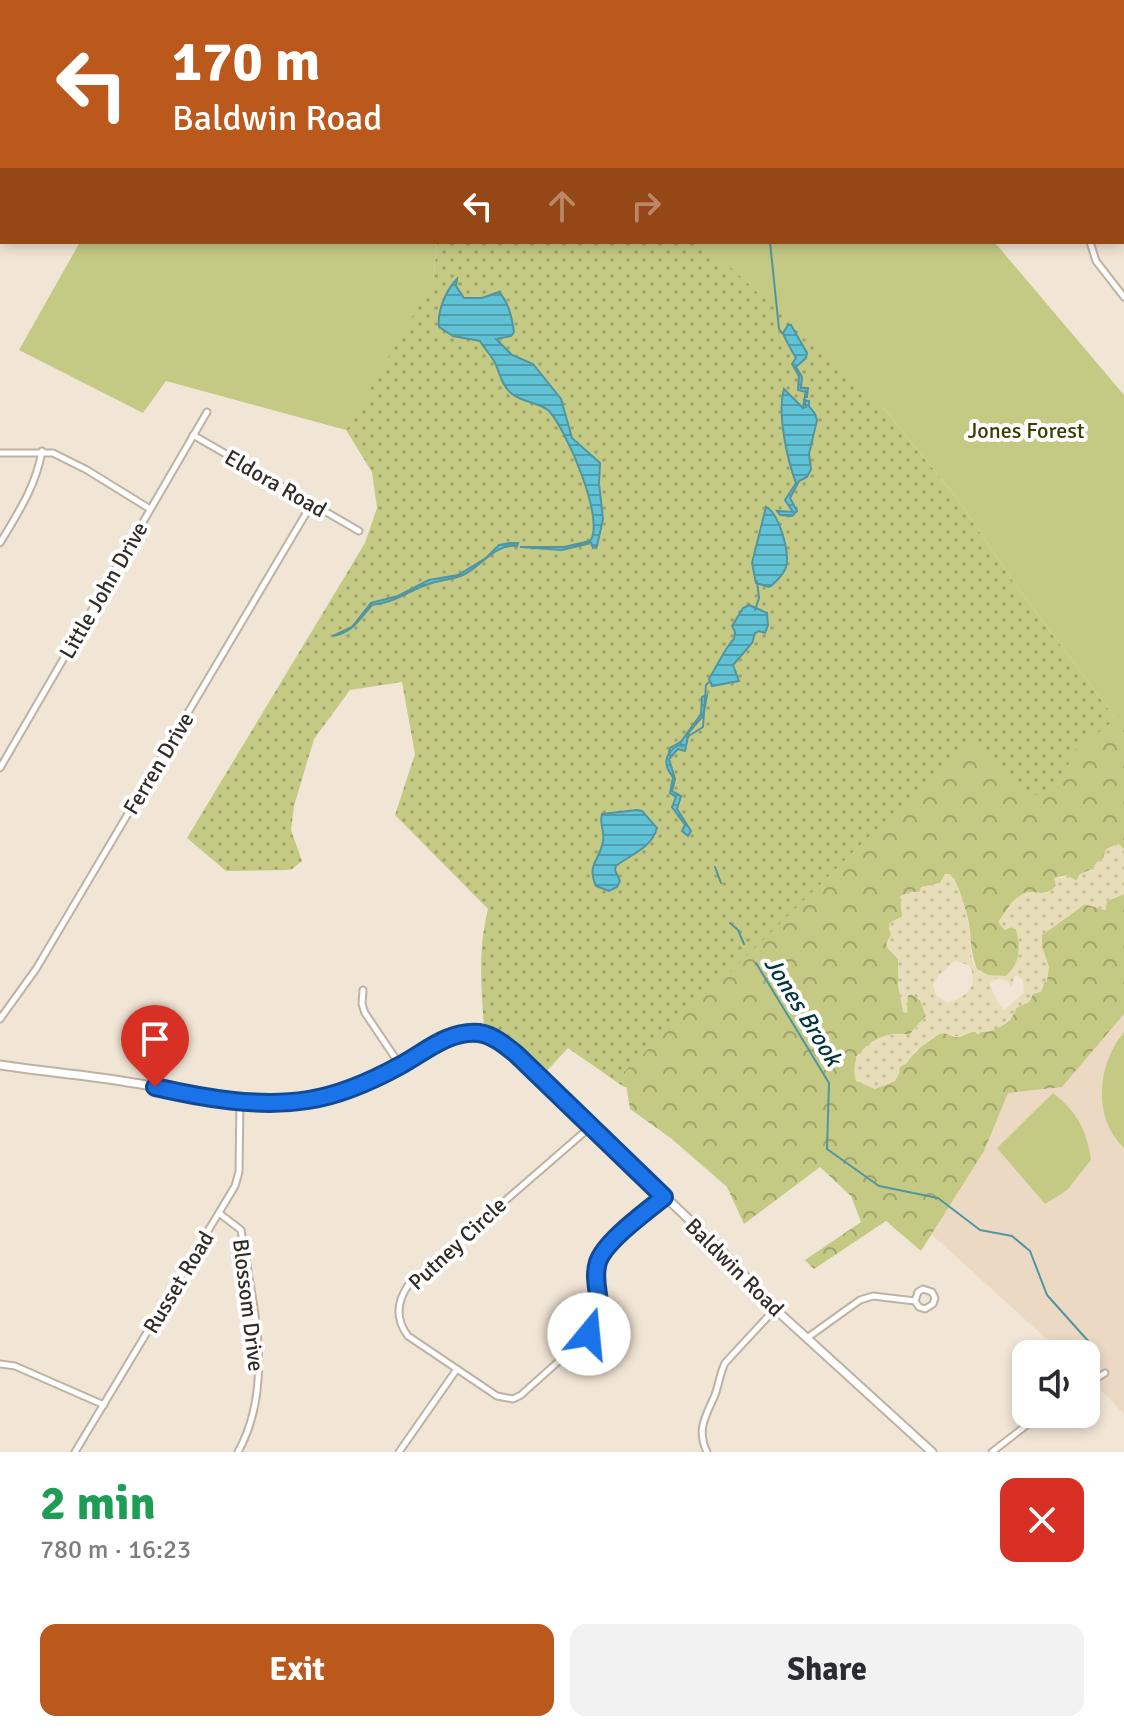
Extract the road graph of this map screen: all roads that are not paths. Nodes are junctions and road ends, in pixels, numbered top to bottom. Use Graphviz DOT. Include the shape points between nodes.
graph roads {
  1 [pos="1091,244"];
  2 [pos="1124,297"];
  3 [pos="207,412"];
  4 [pos="193,435"];
  5 [pos="42,451"];
  6 [pos="0,453"];
  7 [pos="311,505"];
  8 [pos="150,509"];
  9 [pos="359,531"];
  10 [pos="0,543"];
  11 [pos="0,768"];
  12 [pos="363,990"];
  13 [pos="0,1019"];
  14 [pos="0,1065"];
  15 [pos="401,1065"];
  16 [pos="240,1100"];
  17 [pos="589,1128"];
  18 [pos="664,1197"];
  19 [pos="219,1213"];
  20 [pos="915,1301"];
  21 [pos="775,1309"];
  22 [pos="807,1338"];
  23 [pos="0,1364"];
  24 [pos="457,1369"];
  25 [pos="1105,1373"];
  26 [pos="1100,1376"];
  27 [pos="104,1405"];
  28 [pos="1023,1428"];
  29 [pos="75,1452"];
  30 [pos="238,1452"];
  31 [pos="399,1452"];
  32 [pos="707,1452"];
  33 [pos="932,1452"];
  34 [pos="992,1452"];
  1 -- 2 [label="street" via="1096,261"];
  3 -- 4 [label="street, Little John Drive"];
  4 -- 7 [label="street, Eldora Road"];
  4 -- 8 [label="street, Little John Drive"];
  5 -- 6 [label="street"];
  5 -- 8 [label="street" via="76,464"];
  5 -- 10 [label="street" via="31,492"];
  7 -- 9 [label="street, Eldora Road"];
  7 -- 13 [label="street, Ferren Drive" via="36,969"];
  8 -- 11 [label="street, Little John Drive"];
  12 -- 15 [label="street" via="365,1013"];
  14 -- 16 [label="street, Baldwin Road"];
  15 -- 16 [label="street, Baldwin Road" via="319,1098"];
  15 -- 17 [label="street, Baldwin Road" via="450,1036 483,1033 516,1054"];
  16 -- 19 [label="street, Russet Road" via="239,1172"];
  17 -- 18 [label="street, Baldwin Road"];
  17 -- 24 [label="street, Putney Circle" via="405,1290 398,1310 404,1330"];
  18 -- 21 [label="street, Baldwin Road"];
  18 -- 24 [label="street, Putney Circle" via="602,1254 595,1326 527,1392 513,1399 497,1396"];
  19 -- 27 [label="street, Russet Road"];
  19 -- 30 [label="street, Blossom Drive" via="241,1230 260,1360 252,1420"];
  20 -- 22 [label="street" via="873,1296 860,1300"];
  21 -- 22 [label="street, Baldwin Road"];
  21 -- 32 [label="street" via="720,1373 701,1425"];
  22 -- 33 [label="street, Baldwin Road"];
  23 -- 27 [label="street"];
  24 -- 31 [label="street"];
  25 -- 26 [label="street"];
  27 -- 29 [label="street, Russet Road"];
  28 -- 34 [label="street"];
}
